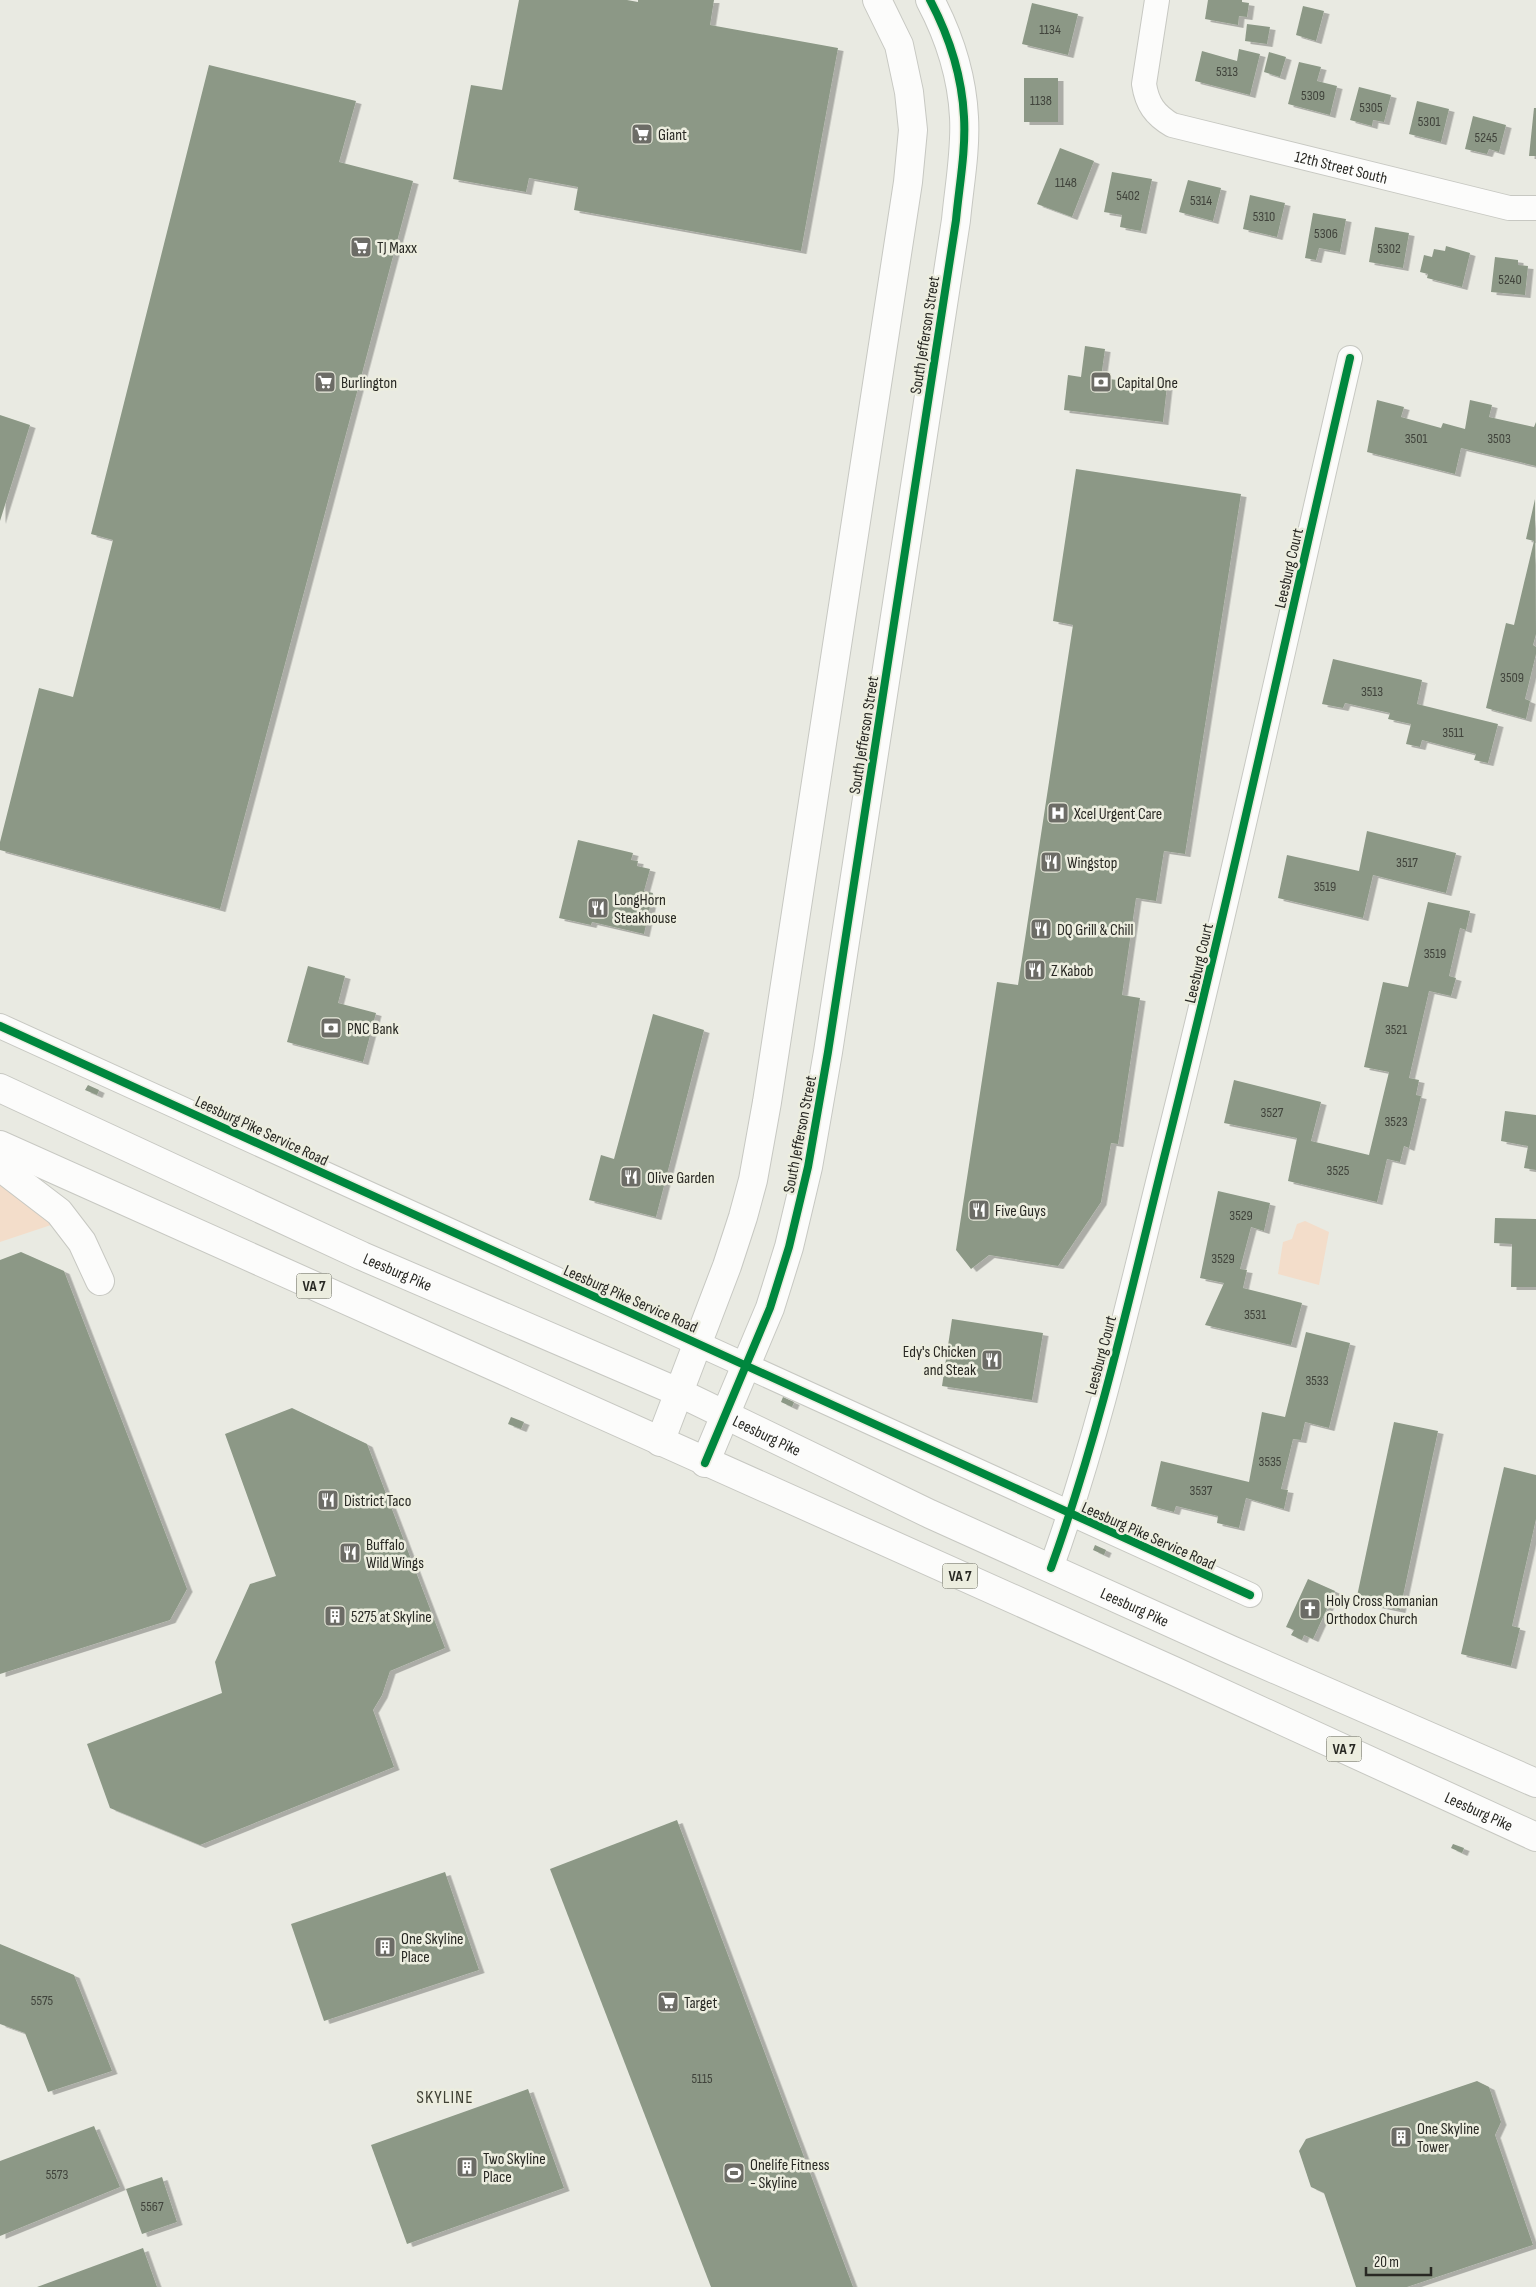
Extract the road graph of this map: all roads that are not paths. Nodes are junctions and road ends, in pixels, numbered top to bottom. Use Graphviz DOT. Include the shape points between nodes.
graph roads {
  1 [pos="877,0"];
  2 [pos="930,0"];
  3 [pos="1157,0"];
  4 [pos="1536,208"];
  5 [pos="1350,358"];
  6 [pos="0,1026"];
  7 [pos="0,1088"];
  8 [pos="0,1145"];
  9 [pos="0,1167"];
  10 [pos="100,1281"];
  11 [pos="697,1343"];
  12 [pos="745,1366"];
  13 [pos="678,1392"];
  14 [pos="724,1416"];
  15 [pos="660,1442"];
  16 [pos="705,1463"];
  17 [pos="1070,1514"];
  18 [pos="1050,1568"];
  19 [pos="1250,1596"];
  20 [pos="1536,1783"];
  21 [pos="1445,1796"];
  22 [pos="1536,1836"];
  23 [pos="1536,1857"];
  1 -- 11 [label="main road" via="899,45 909,92 913,130 908,182 754,1170 727,1266"];
  2 -- 12 [label="main road, South Jefferson Street" via="950,46 960,84 964,118 956,220 808,1167 770,1308"];
  3 -- 4 [label="street, 12th Street South" via="1144,84 1152,109 1172,125 1509,208"];
  5 -- 17 [label="street, Leesburg Court" via="1200,1016 1110,1373"];
  6 -- 11 [label="street, Leesburg Pike Service Road"];
  7 -- 13 [label="main road, Leesburg Pike" via="362,1256"];
  8 -- 15 [label="main road, Leesburg Pike / VA 7"];
  9 -- 10 [label="main road" via="59,1212 82,1242"];
  11 -- 12 [label="street, Leesburg Pike Service Road"];
  11 -- 13 [label="main road"];
  12 -- 14 [label="main road, South Jefferson Street"];
  12 -- 17 [label="street, Leesburg Pike Service Road"];
  13 -- 14 [label="main road, Leesburg Pike"];
  13 -- 15 [label="main road"];
  14 -- 16 [label="main road, South Jefferson Street"];
  14 -- 18 [label="main road, Leesburg Pike"];
  15 -- 16 [label="main road, Leesburg Pike / VA 7"];
  16 -- 21 [label="main road, Leesburg Pike / VA 7" via="1174,1671"];
  17 -- 18 [label="street, Leesburg Court"];
  17 -- 19 [label="street, Leesburg Pike Service Road"];
  18 -- 20 [label="main road, Leesburg Pike"];
  21 -- 22 [label="main road, Leesburg Pike / VA 7"];
  21 -- 23 [label="main road"];
}
